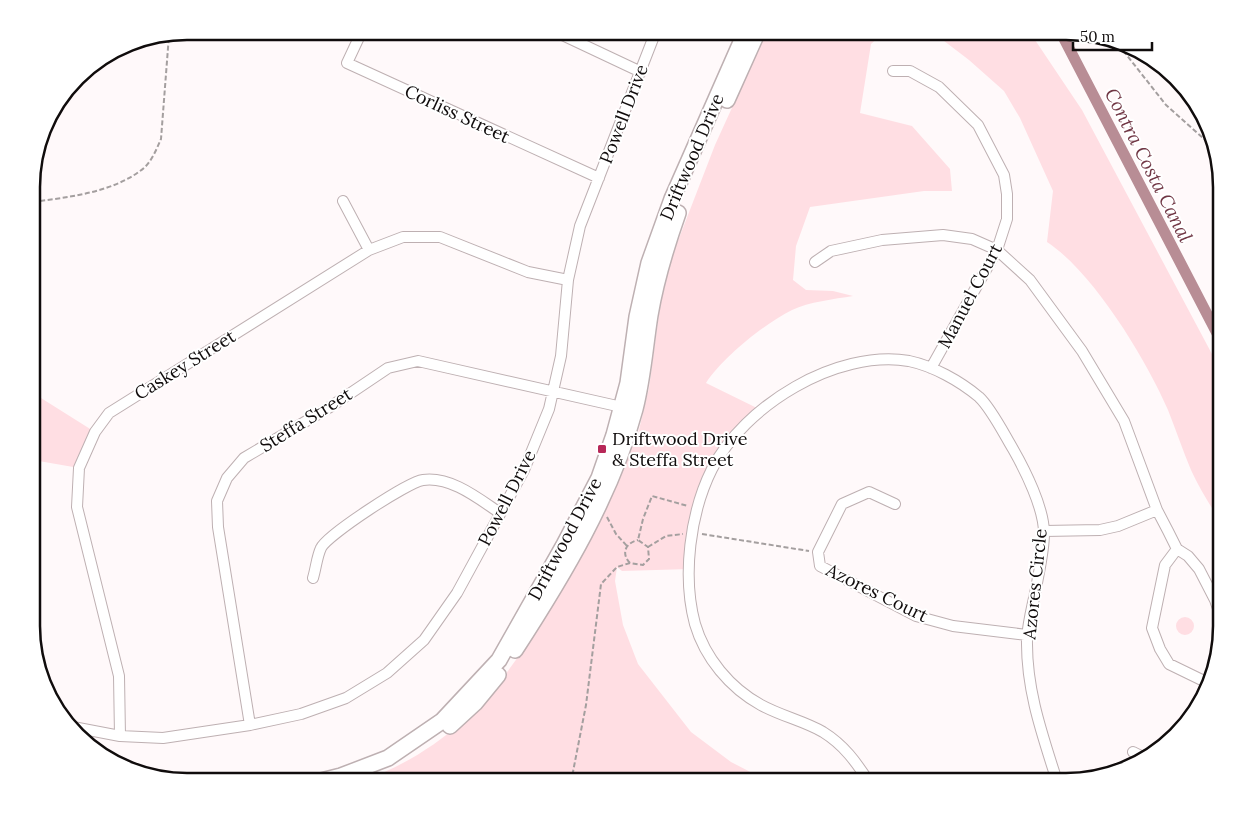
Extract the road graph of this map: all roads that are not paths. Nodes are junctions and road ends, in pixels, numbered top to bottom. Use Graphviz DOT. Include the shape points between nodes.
graph roads {
  1 [pos="358,40"];
  2 [pos="573,40"];
  3 [pos="652,40"];
  4 [pos="742,40"];
  5 [pos="754,40"];
  6 [pos="893,71"];
  7 [pos="640,72"];
  8 [pos="599,178"];
  9 [pos="343,201"];
  10 [pos="369,250"];
  11 [pos="997,250"];
  12 [pos="816,262"];
  13 [pos="568,280"];
  14 [pos="931,368"];
  15 [pos="554,391"];
  16 [pos="628,408"];
  17 [pos="895,504"];
  18 [pos="1157,510"];
  19 [pos="500,513"];
  20 [pos="1044,531"];
  21 [pos="1178,549"];
  22 [pos="313,578"];
  23 [pos="1213,596"];
  24 [pos="1027,635"];
  25 [pos="1202,680"];
  26 [pos="250,725"];
  27 [pos="82,729"];
  28 [pos="120,736"];
  29 [pos="1133,752"];
  30 [pos="1138,754"];
  31 [pos="349,773"];
  32 [pos="372,773"];
  33 [pos="863,773"];
  34 [pos="1054,773"];
  1 -- 8 [label="street, Corliss Street" via="347,63"];
  2 -- 7 [label="street"];
  3 -- 7 [label="street, Powell Drive"];
  4 -- 16 [label="street, Driftwood Drive" via="672,199 649,263 637,317"];
  5 -- 16 [label="street, Driftwood Drive" via="683,198 661,261"];
  6 -- 11 [label="street, Manuel Court" via="910,71 939,87 978,125 1004,175 1007,194 1007,219"];
  7 -- 8 [label="street, Powell Drive"];
  8 -- 13 [label="street, Powell Drive" via="580,226"];
  9 -- 10 [label="street"];
  10 -- 13 [label="street, Caskey Street" via="403,237 440,238 528,272"];
  10 -- 28 [label="street, Caskey Street" via="109,413 94,432 79,468 77,507 119,676"];
  11 -- 12 [label="street" via="972,239 943,235 882,240 831,251"];
  11 -- 14 [label="street, Manuel Court"];
  11 -- 18 [label="street" via="1030,280 1082,350 1124,421"];
  13 -- 15 [label="street, Powell Drive" via="561,356"];
  14 -- 20 [label="street, Azores Circle" via="981,399 1014,451 1039,505"];
  14 -- 33 [label="street, Azores Circle" via="908,361 870,361 837,368 783,393 745,424 712,469 692,532 690,589 695,624 726,680 760,705 823,732 854,758"];
  15 -- 16 [label="street, Steffa Street"];
  15 -- 19 [label="street, Powell Drive" via="524,470"];
  15 -- 26 [label="street, Steffa Street" via="418,361 388,368 244,458 227,478 217,501 218,527"];
  16 -- 31 [label="street, Driftwood Drive" via="599,478 499,660 442,721 388,758"];
  16 -- 32 [label="street, Driftwood Drive" via="624,448 599,503 569,562 505,666 475,703 447,728 420,748"];
  17 -- 24 [label="street, Azores Court" via="869,492 842,504 818,552 820,566 916,616 953,626"];
  18 -- 20 [label="street" via="1100,530"];
  18 -- 21 [label="street"];
  19 -- 22 [label="street" via="471,494 444,482 423,480 401,489 321,546"];
  19 -- 26 [label="street, Powell Drive" via="457,593 430,632 387,673 346,698 301,714"];
  20 -- 24 [label="street, Azores Circle"];
  21 -- 23 [label="street" via="1199,569"];
  21 -- 25 [label="street" via="1165,565 1152,628 1169,664"];
  24 -- 34 [label="street, Azores Circle" via="1028,681"];
  26 -- 28 [label="street, Powell Drive" via="163,738"];
  27 -- 28 [label="street, Powell Drive"];
  29 -- 30 [label="street"];
}
